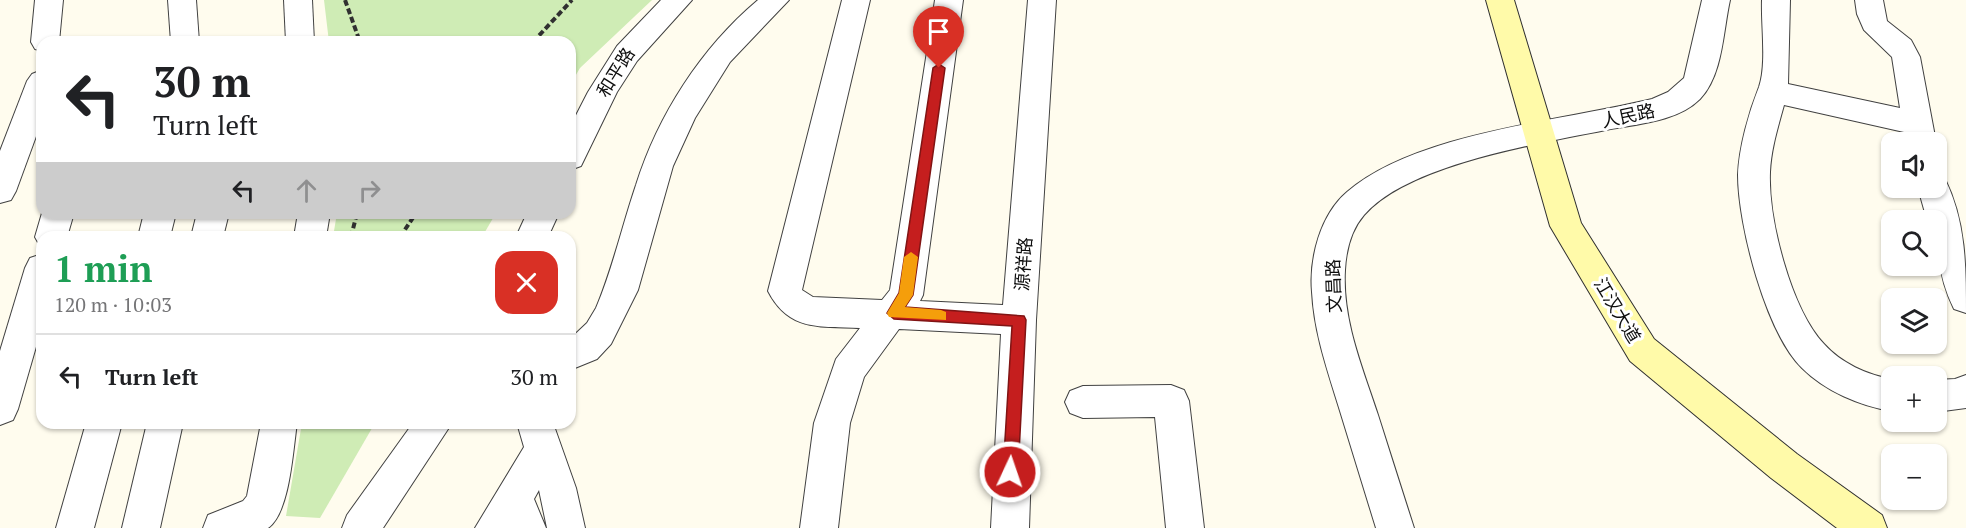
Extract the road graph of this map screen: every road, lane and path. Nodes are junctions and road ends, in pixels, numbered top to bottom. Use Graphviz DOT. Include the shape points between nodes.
graph roads {
  1 [pos="49,0"];
  2 [pos="182,0"];
  3 [pos="298,0"];
  4 [pos="345,0"];
  5 [pos="572,0"];
  6 [pos="678,0"];
  7 [pos="775,0"];
  8 [pos="856,0"];
  9 [pos="949,0"];
  10 [pos="1042,0"];
  11 [pos="1500,0"];
  12 [pos="1716,0"];
  13 [pos="1776,0"];
  14 [pos="1869,0"];
  15 [pos="46,36"];
  16 [pos="185,36"];
  17 [pos="300,36"];
  18 [pos="357,36"];
  19 [pos="538,36"];
  20 [pos="1771,91"];
  21 [pos="35,119"];
  22 [pos="1915,132"];
  23 [pos="1919,132"];
  24 [pos="1539,133"];
  25 [pos="576,146"];
  26 [pos="0,191"];
  27 [pos="1937,198"];
  28 [pos="36,288"];
  29 [pos="1966,299"];
  30 [pos="894,313"];
  31 [pos="1019,320"];
  32 [pos="576,352"];
  33 [pos="1881,391"];
  34 [pos="1966,391"];
  35 [pos="1947,395"];
  36 [pos="1083,402"];
  37 [pos="0,409"];
  38 [pos="102,429"];
  39 [pos="164,429"];
  40 [pos="278,429"];
  41 [pos="430,429"];
  42 [pos="539,437"];
  43 [pos="520,512"];
  44 [pos="75,528"];
  45 [pos="141,528"];
  46 [pos="222,528"];
  47 [pos="361,528"];
  48 [pos="494,528"];
  49 [pos="566,528"];
  50 [pos="819,528"];
  51 [pos="1010,528"];
  52 [pos="1185,528"];
  53 [pos="1395,528"];
  54 [pos="1868,528"];
  1 -- 15 [label="street"];
  2 -- 16 [label="street"];
  3 -- 17 [label="street"];
  4 -- 18 [label="path"];
  5 -- 19 [label="path"];
  6 -- 25 [label="street, 和平路" via="643,31 624,55"];
  7 -- 32 [label="street" via="751,19 709,68 658,168 614,312 588,346"];
  8 -- 30 [label="street" via="785,291 790,301 807,311"];
  9 -- 30 [label="street" via="906,295"];
  10 -- 31 [label="street, 源祥路"];
  11 -- 24 [label="main road, 江汉大道"];
  12 -- 24 [label="street, 人民路" via="1696,83 1668,106"];
  13 -- 20 [label="street"];
  14 -- 23 [label="street" via="1872,23 1902,47 1906,57"];
  20 -- 22 [label="street"];
  20 -- 33 [label="street" via="1760,130 1754,175 1761,225 1774,274 1793,324 1808,350 1839,377"];
  21 -- 26 [label="street"];
  24 -- 53 [label="street, 文昌路" via="1456,154 1389,180 1358,201 1341,223 1331,248 1330,300 1338,345"];
  24 -- 54 [label="main road, 江汉大道" via="1566,226 1642,350 1784,466"];
  27 -- 29 [label="street"];
  28 -- 37 [label="street"];
  30 -- 31 [label="street"];
  30 -- 50 [label="street" via="848,370 832,423"];
  31 -- 51 [label="street, 源祥路"];
  34 -- 35 [label="street"];
  36 -- 52 [label="street" via="1171,402"];
  38 -- 44 [label="street"];
  39 -- 45 [label="street"];
  40 -- 46 [label="street" via="265,502 257,514"];
  41 -- 47 [label="street"];
  42 -- 43 [label="street"];
  42 -- 49 [label="street" via="564,501"];
  43 -- 48 [label="street"];
}
